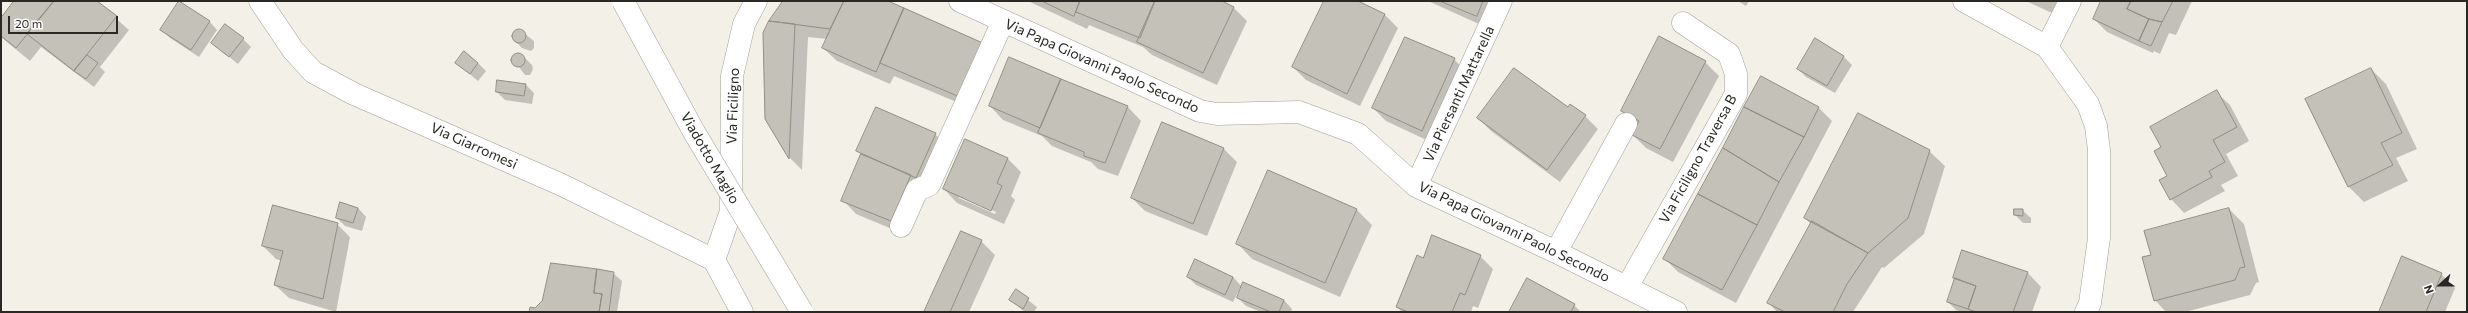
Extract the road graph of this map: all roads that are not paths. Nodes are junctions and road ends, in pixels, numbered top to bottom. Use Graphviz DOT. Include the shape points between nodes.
graph roads {
  1 [pos="260,1"];
  2 [pos="623,1"];
  3 [pos="756,1"];
  4 [pos="960,1"];
  5 [pos="1502,1"];
  6 [pos="1964,1"];
  7 [pos="2070,1"];
  8 [pos="1003,21"];
  9 [pos="1683,23"];
  10 [pos="2047,46"];
  11 [pos="1626,124"];
  12 [pos="1416,186"];
  13 [pos="901,226"];
  14 [pos="1556,252"];
  15 [pos="714,260"];
  16 [pos="1627,287"];
  17 [pos="742,312"];
  18 [pos="802,312"];
  19 [pos="1676,312"];
  20 [pos="2086,312"];
  1 -- 15 [label="street, Via Giarromesi" via="293,50 313,72 354,94 562,184"];
  2 -- 18 [label="street, Viadotto Maglio, bridge" via="694,132"];
  3 -- 15 [label="street, Via Ficiligno" via="744,24 732,76 732,211"];
  4 -- 8 [label="street, Via Papa Giovanni Paolo Secondo"];
  5 -- 12 [label="street, Via Piersanti Mattarella"];
  6 -- 10 [label="street"];
  7 -- 10 [label="street"];
  8 -- 12 [label="street, Via Papa Giovanni Paolo Secondo" via="1200,111 1217,114 1299,112 1358,134"];
  8 -- 13 [label="street" via="930,185 917,190"];
  9 -- 16 [label="street, Via Ficiligno Traversa B" via="1729,54 1736,74 1736,94"];
  10 -- 20 [label="street" via="2088,104 2096,126 2099,150 2099,238 2090,304"];
  11 -- 14 [label="street"];
  12 -- 14 [label="street, Via Papa Giovanni Paolo Secondo"];
  14 -- 16 [label="street, Via Papa Giovanni Paolo Secondo"];
  15 -- 17 [label="street"];
  16 -- 19 [label="street, Via Papa Giovanni Paolo Secondo"];
}
